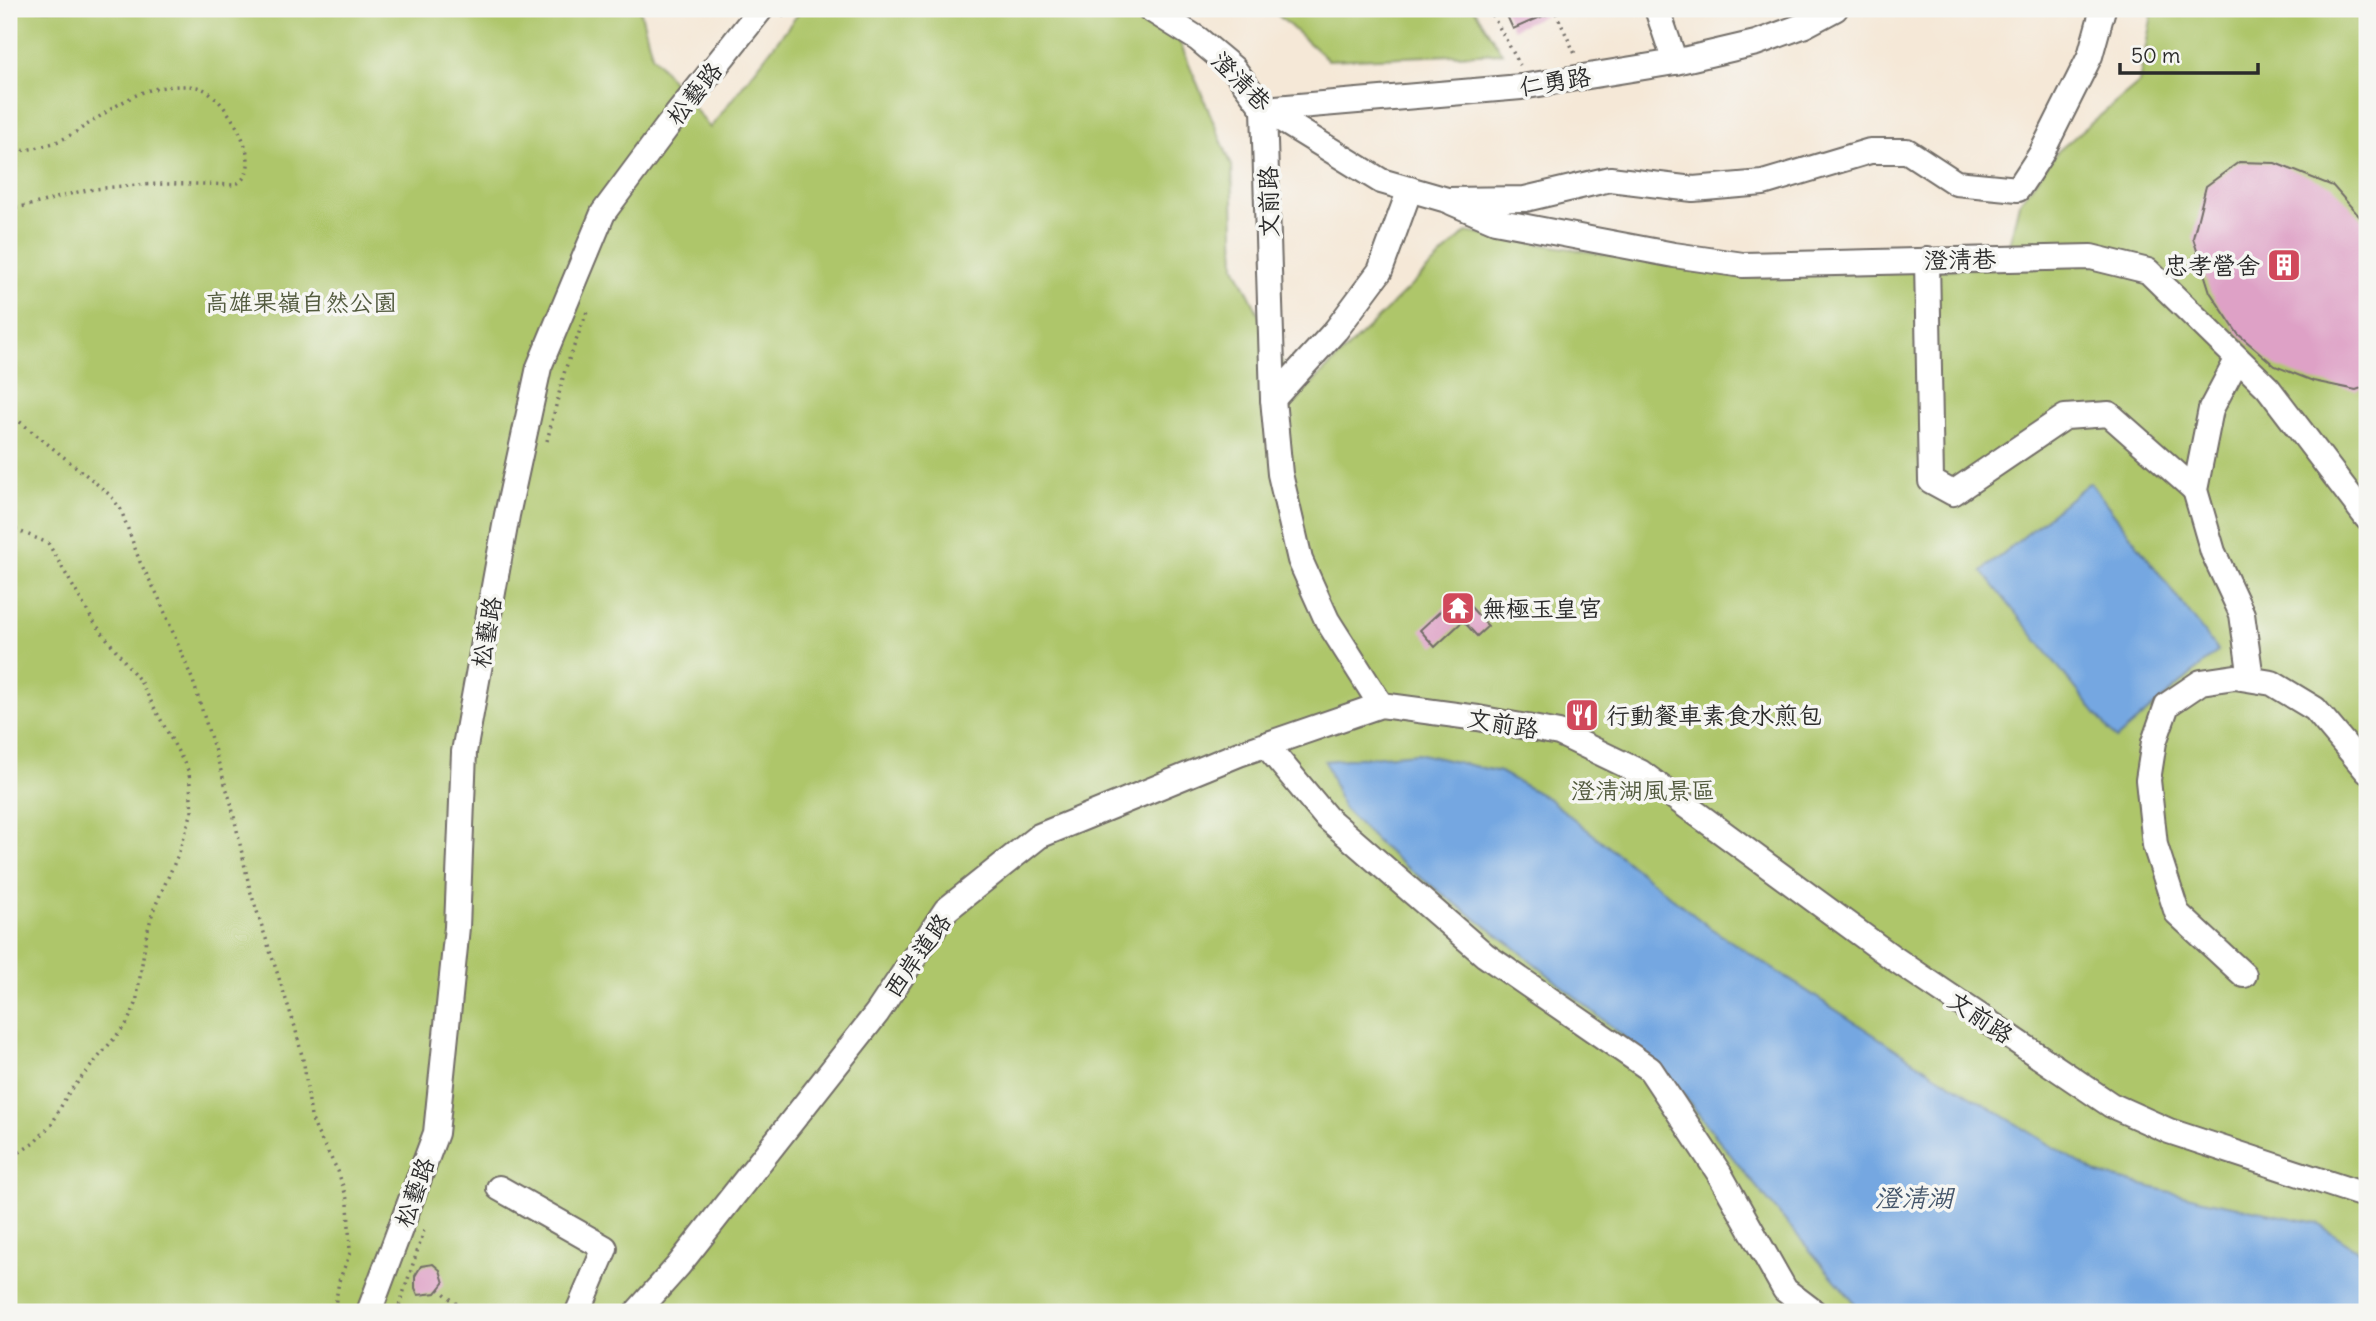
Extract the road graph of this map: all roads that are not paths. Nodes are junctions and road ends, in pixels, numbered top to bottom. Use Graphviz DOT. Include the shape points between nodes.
graph roads {
  1 [pos="1150,9"];
  2 [pos="1657,9"];
  3 [pos="1835,9"];
  4 [pos="2103,9"];
  5 [pos="771,14"];
  6 [pos="1675,62"];
  7 [pos="1264,109"];
  8 [pos="1410,189"];
  9 [pos="1447,200"];
  10 [pos="1927,260"];
  11 [pos="2237,360"];
  12 [pos="1273,399"];
  13 [pos="2195,491"];
  14 [pos="2367,518"];
  15 [pos="2251,679"];
  16 [pos="1381,705"];
  17 [pos="1266,745"];
  18 [pos="2367,771"];
  19 [pos="2244,975"];
  20 [pos="499,1188"];
  21 [pos="2367,1196"];
  22 [pos="369,1312"];
  23 [pos="578,1312"];
  24 [pos="637,1312"];
  25 [pos="1814,1312"];
  1 -- 7 [label="street, 澄清巷" via="1234,69"];
  2 -- 6 [label="street"];
  3 -- 6 [label="street, 仁勇路" via="1756,43"];
  4 -- 9 [label="street, 澄清巷" via="2090,56 2041,154 2018,189 1956,183 1908,151 1870,151 1763,183 1693,189 1610,179 1525,199"];
  5 -- 22 [label="street, 松藝路" via="667,127 604,213 539,367 464,752 457,927 436,1133"];
  6 -- 7 [label="street, 仁勇路" via="1521,87"];
  7 -- 8 [label="street, 澄清巷" via="1381,180"];
  7 -- 12 [label="street, 文前路"];
  8 -- 9 [label="street, 澄清巷"];
  8 -- 12 [label="street" via="1380,271 1336,330"];
  9 -- 10 [label="street, 澄清巷" via="1495,221 1743,265"];
  10 -- 11 [label="street, 澄清巷" via="2091,257 2148,271"];
  10 -- 13 [label="street" via="1931,481 1953,493 2065,417 2109,414"];
  11 -- 13 [label="street" via="2211,409"];
  11 -- 14 [label="street, 澄清巷" via="2268,388"];
  12 -- 16 [label="street, 文前路" via="1280,474 1300,560 1327,620"];
  13 -- 15 [label="street" via="2213,552 2242,614"];
  15 -- 18 [label="street" via="2272,683 2315,709"];
  15 -- 19 [label="street" via="2201,682 2167,705 2148,779 2155,845 2178,913"];
  16 -- 17 [label="street, 西岸道路"];
  16 -- 21 [label="street, 文前路" via="1559,733 1640,772 1892,957 2111,1105 2169,1131"];
  17 -- 24 [label="street, 西岸道路" via="1039,836 946,910 869,1024"];
  17 -- 25 [label="street" via="1326,817 1485,955 1650,1069 1719,1173 1785,1290"];
  20 -- 23 [label="street" via="606,1248"];
}
